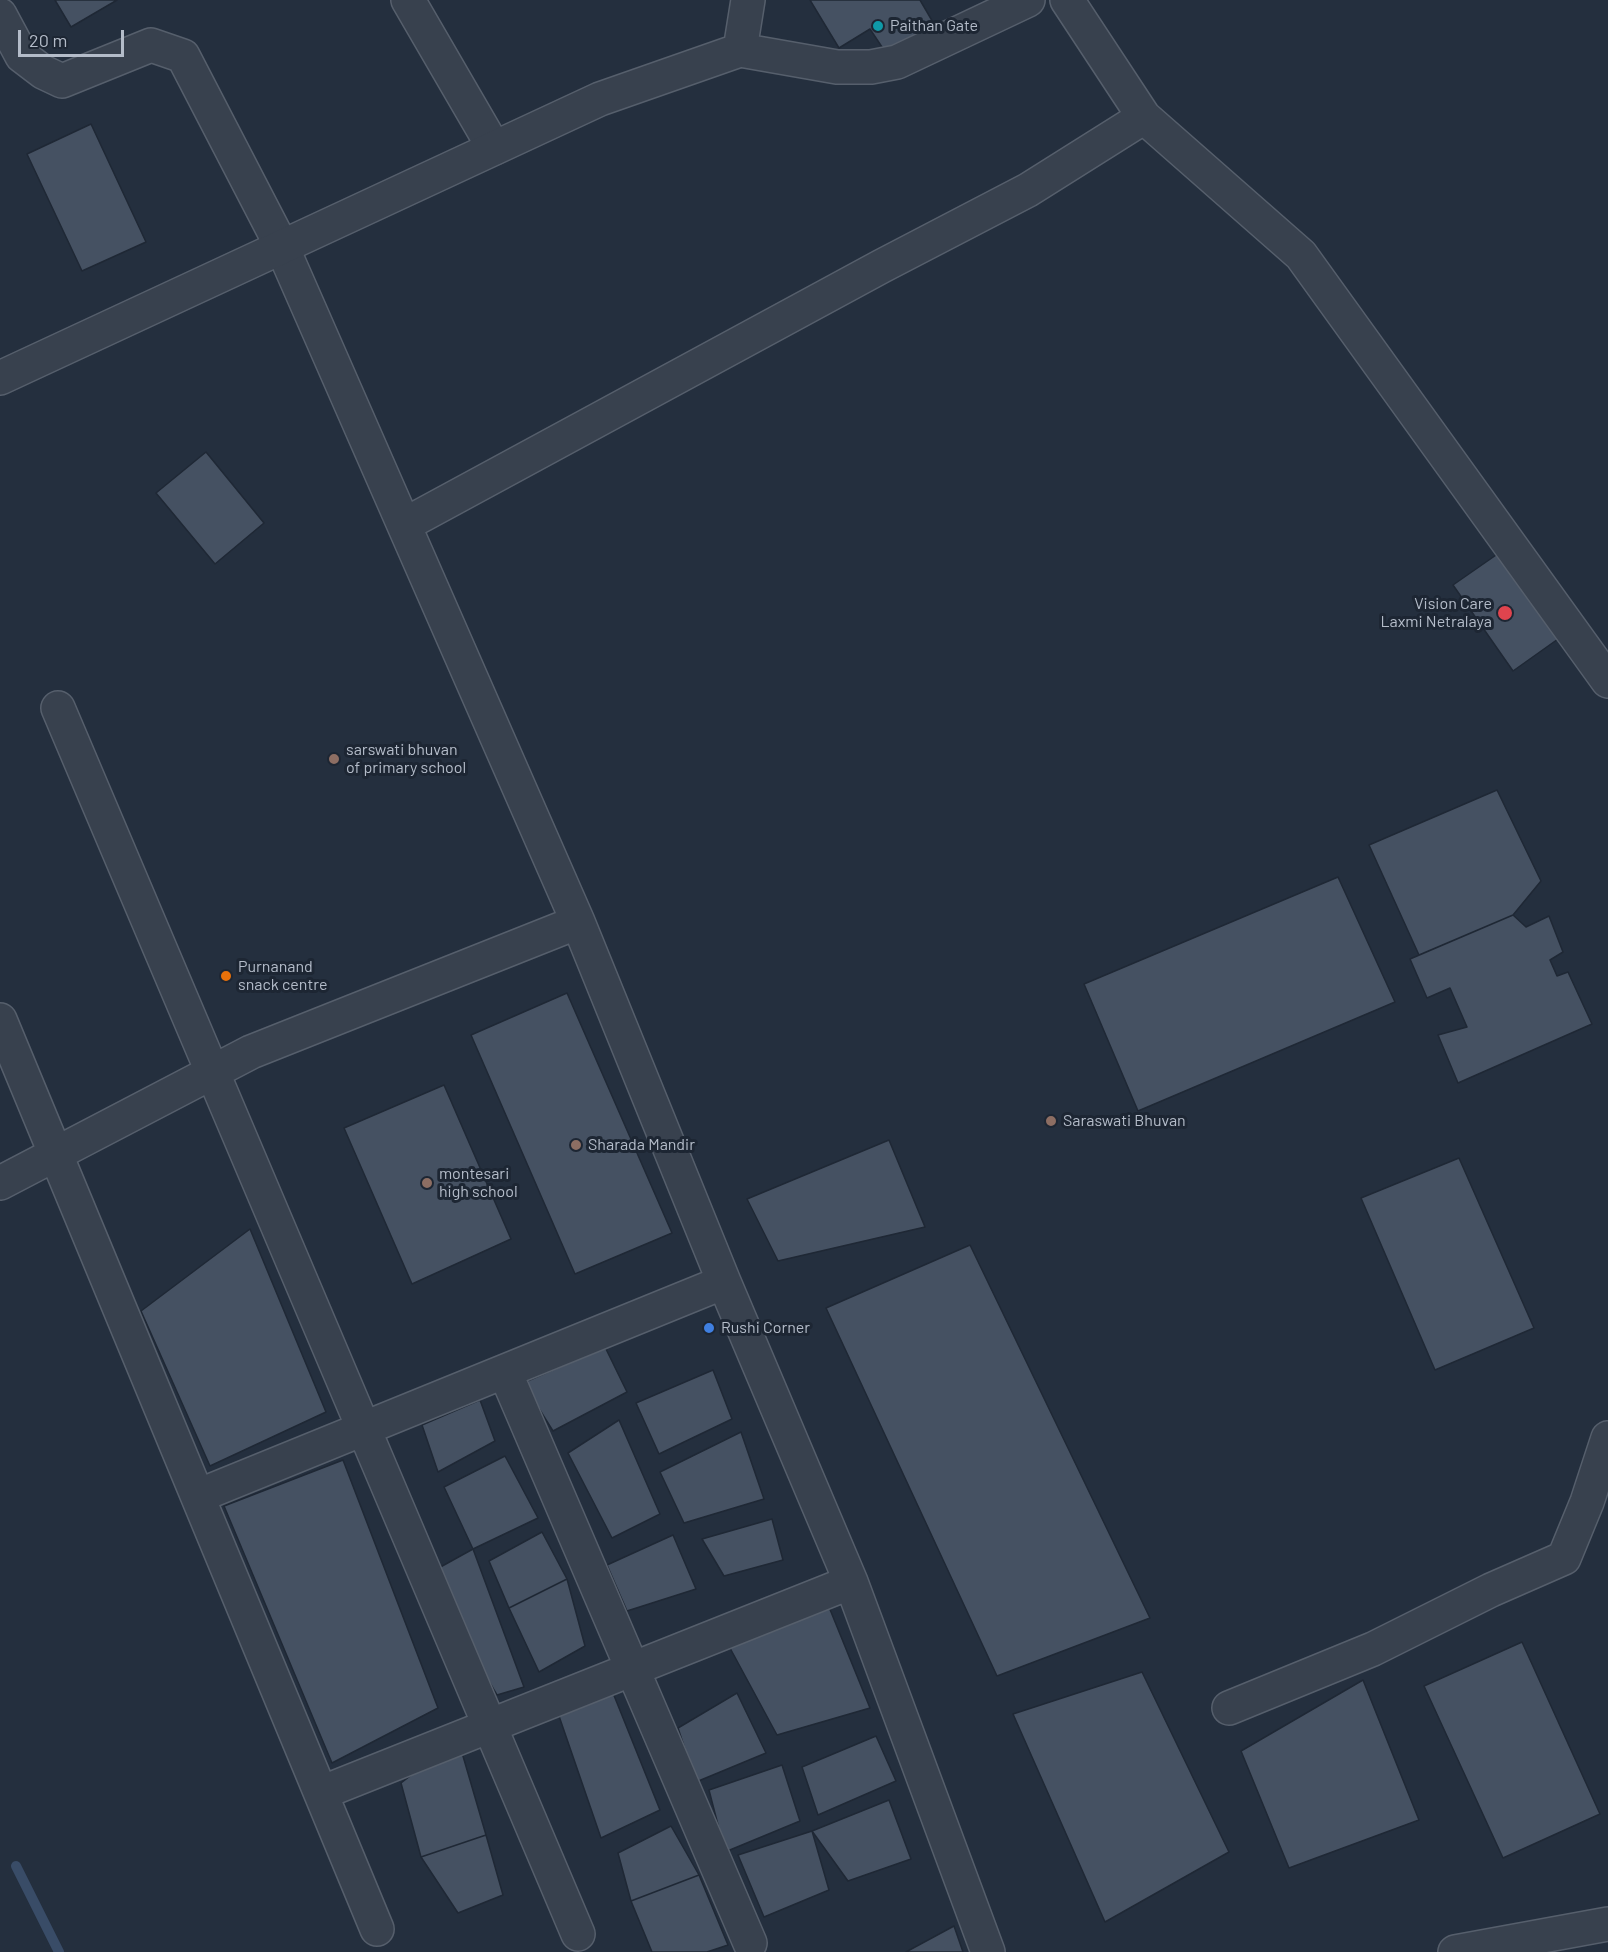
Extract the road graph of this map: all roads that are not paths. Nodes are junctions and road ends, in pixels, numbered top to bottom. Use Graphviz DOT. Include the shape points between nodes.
graph roads {
  1 [pos="408,0"];
  2 [pos="748,0"];
  3 [pos="1028,0"];
  4 [pos="1067,0"];
  5 [pos="0,15"];
  6 [pos="740,50"];
  7 [pos="1144,117"];
  8 [pos="494,148"];
  9 [pos="282,247"];
  10 [pos="0,378"];
  11 [pos="404,525"];
  12 [pos="1608,681"];
  13 [pos="58,708"];
  14 [pos="578,922"];
  15 [pos="0,1020"];
  16 [pos="213,1072"];
  17 [pos="57,1153"];
  18 [pos="0,1183"];
  19 [pos="724,1282"];
  20 [pos="505,1372"];
  21 [pos="365,1430"];
  22 [pos="1608,1438"];
  23 [pos="198,1497"];
  24 [pos="851,1582"];
  25 [pos="632,1669"];
  26 [pos="1229,1708"];
  27 [pos="490,1726"];
  28 [pos="321,1793"];
  29 [pos="1608,1923"];
  30 [pos="377,1929"];
  31 [pos="578,1934"];
  32 [pos="750,1943"];
  33 [pos="1518,1946"];
  34 [pos="988,1952"];
  35 [pos="1455,1952"];
  1 -- 8 [label="street"];
  2 -- 6 [label="street"];
  3 -- 6 [label="street" via="897,62 871,67 837,67"];
  4 -- 7 [label="street"];
  5 -- 9 [label="street" via="22,56 62,81 151,45 183,56"];
  6 -- 8 [label="street" via="600,99"];
  7 -- 11 [label="street" via="1028,190"];
  7 -- 12 [label="street" via="1301,255"];
  8 -- 9 [label="street"];
  9 -- 10 [label="street"];
  9 -- 11 [label="street"];
  11 -- 14 [label="street"];
  13 -- 16 [label="street"];
  14 -- 16 [label="street" via="251,1052"];
  14 -- 19 [label="street"];
  15 -- 17 [label="street"];
  16 -- 17 [label="street"];
  16 -- 21 [label="street"];
  17 -- 18 [label="street"];
  17 -- 23 [label="street"];
  19 -- 20 [label="street"];
  19 -- 24 [label="street"];
  20 -- 21 [label="street"];
  20 -- 25 [label="street"];
  21 -- 23 [label="street"];
  21 -- 27 [label="street"];
  22 -- 26 [label="street" via="1564,1558 1373,1649"];
  23 -- 28 [label="street"];
  24 -- 25 [label="street"];
  24 -- 34 [label="street"];
  25 -- 27 [label="street"];
  25 -- 32 [label="street"];
  27 -- 28 [label="street"];
  27 -- 31 [label="street"];
  28 -- 30 [label="street"];
  29 -- 33 [label="street"];
  33 -- 35 [label="street"];
}
